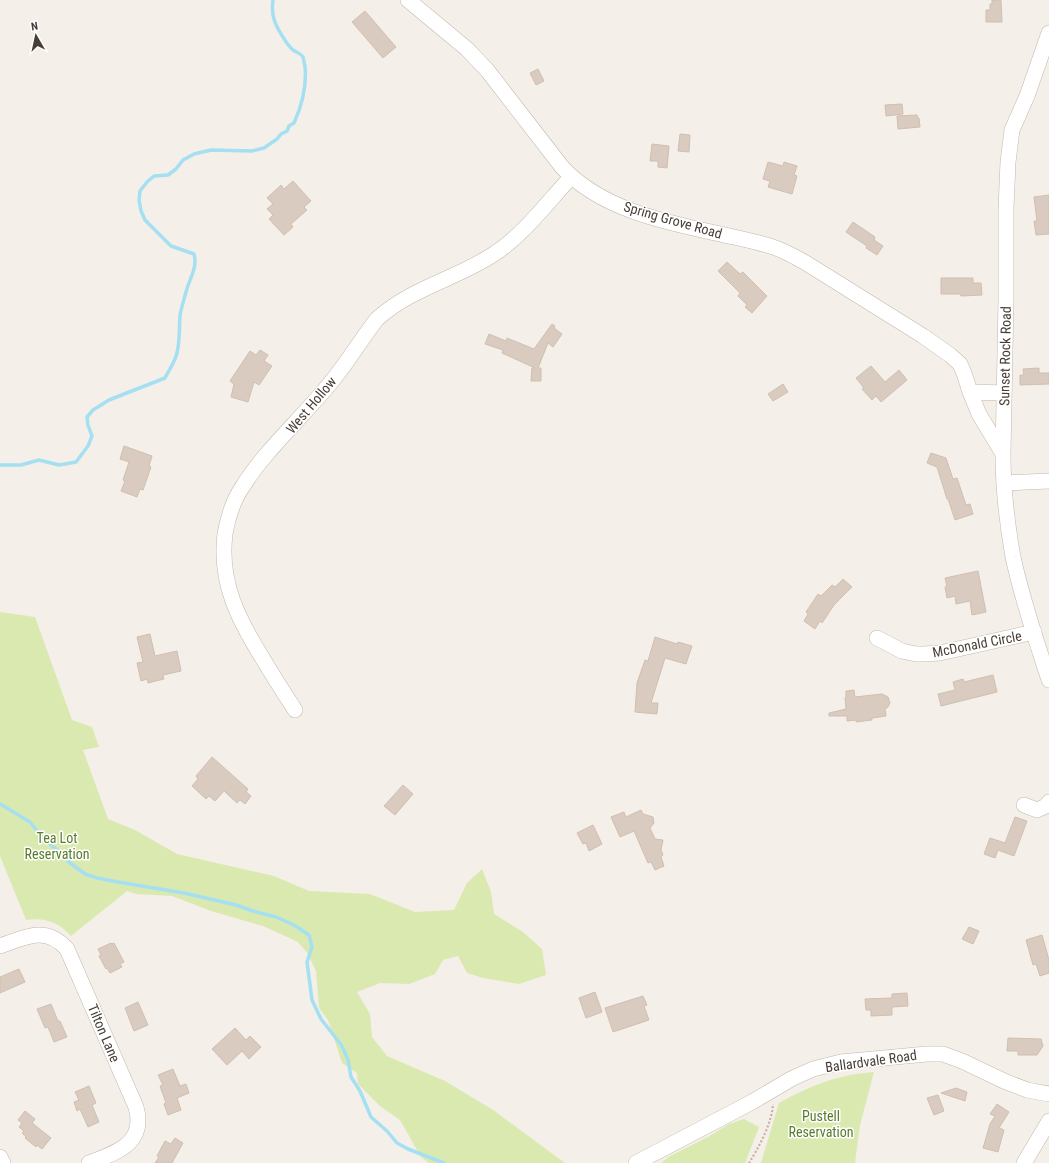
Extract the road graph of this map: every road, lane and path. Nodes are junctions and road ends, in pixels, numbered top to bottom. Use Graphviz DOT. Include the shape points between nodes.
graph roads {
  1 [pos="408,0"];
  2 [pos="1049,33"];
  3 [pos="571,177"];
  4 [pos="970,392"];
  5 [pos="1004,393"];
  6 [pos="1003,454"];
  7 [pos="1049,481"];
  8 [pos="1004,483"];
  9 [pos="1034,632"];
  10 [pos="877,638"];
  11 [pos="1049,680"];
  12 [pos="295,710"];
  13 [pos="1049,802"];
  14 [pos="1024,805"];
  15 [pos="0,946"];
  16 [pos="772,1090"];
  17 [pos="1049,1094"];
  18 [pos="1049,1121"];
  19 [pos="0,1157"];
  20 [pos="3,1163"];
  21 [pos="89,1163"];
  22 [pos="636,1163"];
  23 [pos="748,1163"];
  24 [pos="1024,1163"];
  1 -- 3 [label="street, Spring Grove Road" via="477,58"];
  2 -- 5 [label="street, Sunset Rock Road" via="1012,130 1006,208"];
  3 -- 4 [label="street, Spring Grove Road" via="591,192 636,212 771,246 788,253 924,336 950,355 960,364"];
  3 -- 12 [label="street, West Hollow" via="500,250 471,267 404,298 377,319 342,368 257,466 238,495 229,517 225,540 224,559 228,588 245,628"];
  4 -- 5 [label="street"];
  4 -- 6 [label="street, Spring Grove Road" via="979,414"];
  5 -- 6 [label="street, Sunset Rock Road"];
  6 -- 8 [label="street, Sunset Rock Road"];
  7 -- 8 [label="street"];
  8 -- 9 [label="street, Sunset Rock Road" via="1013,556"];
  9 -- 10 [label="street, McDonald Circle" via="940,653 924,654 902,651"];
  9 -- 11 [label="street, Sunset Rock Road"];
  13 -- 14 [label="street" via="1037,810"];
  15 -- 21 [label="street, Tilton Lane" via="42,934 62,943 67,949 136,1107 137,1130 129,1143 116,1152"];
  16 -- 17 [label="street, Ballardvale Road" via="802,1074 826,1066 935,1053 956,1058 1027,1090"];
  16 -- 22 [label="street, Ballardvale Road"];
  16 -- 23 [label="path" via="773,1106 770,1121"];
  18 -- 24 [label="street"];
  19 -- 20 [label="street"];
}
